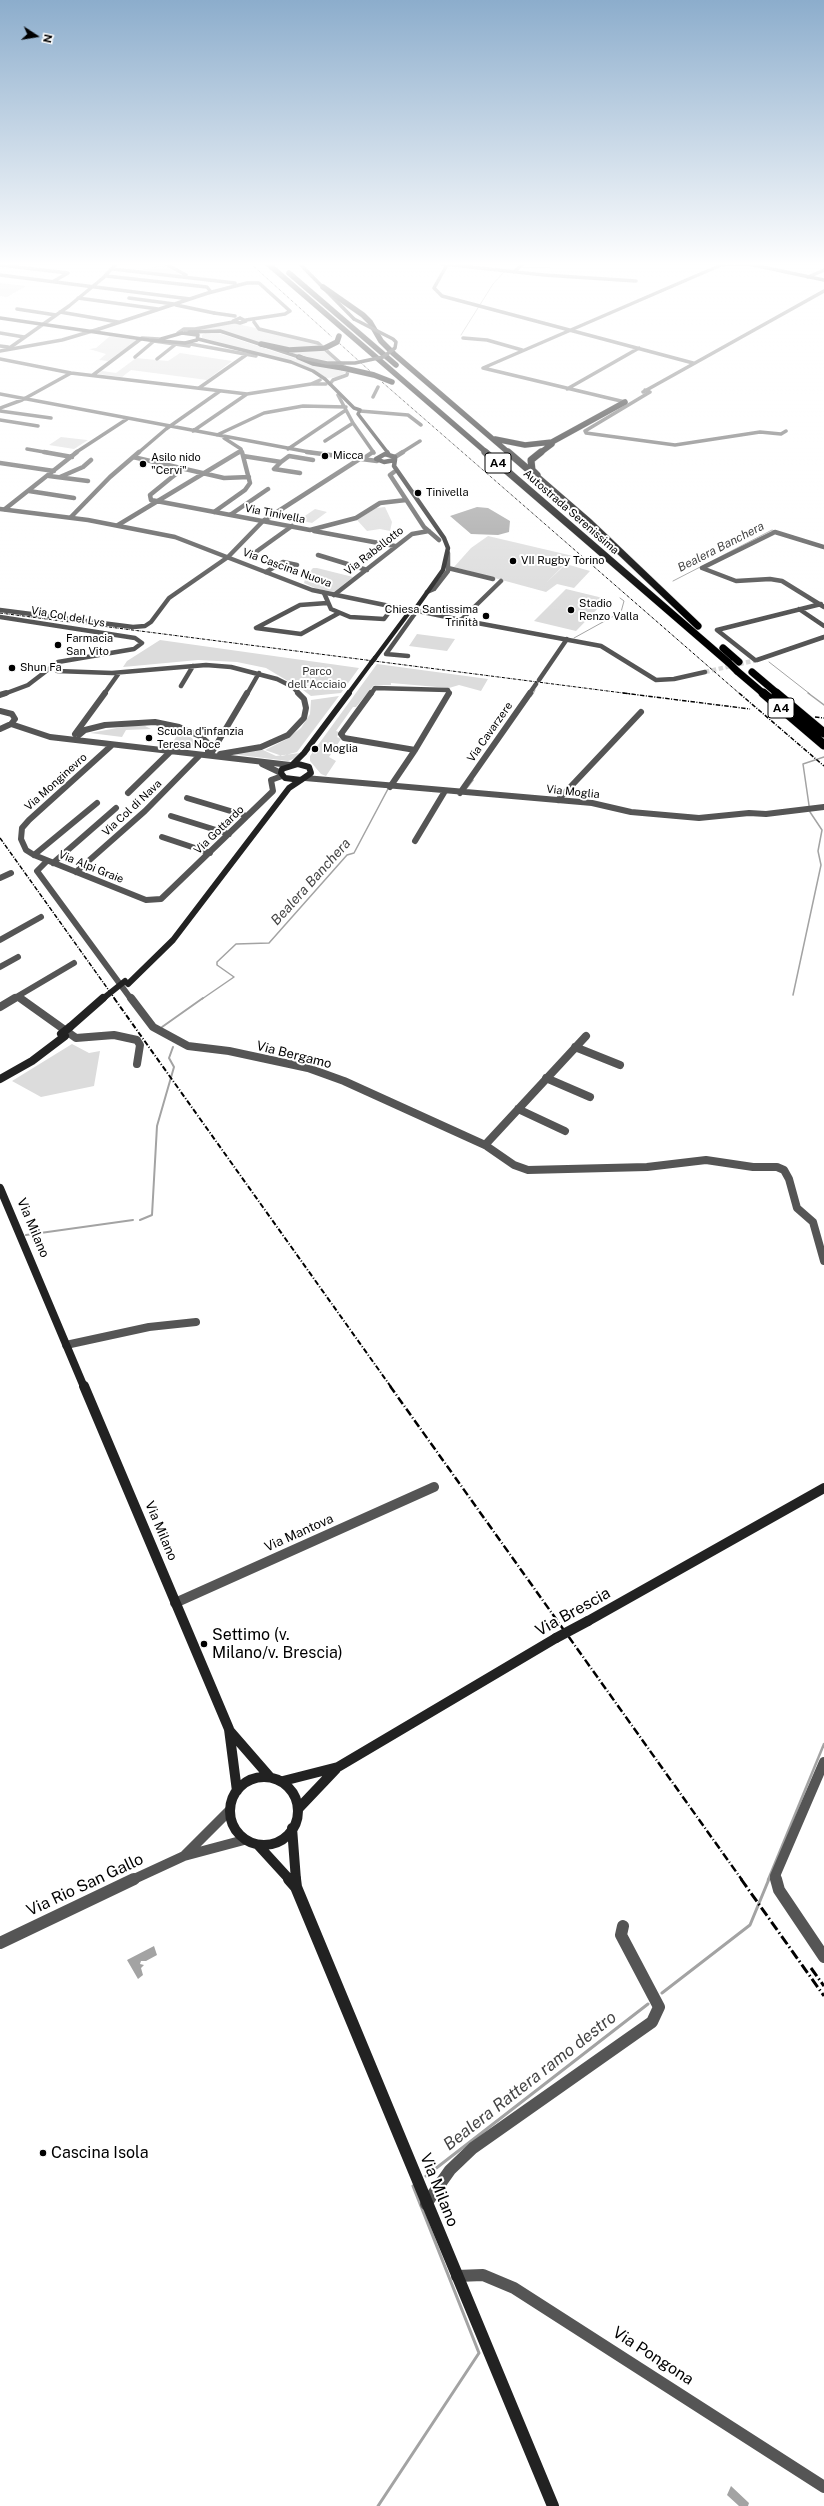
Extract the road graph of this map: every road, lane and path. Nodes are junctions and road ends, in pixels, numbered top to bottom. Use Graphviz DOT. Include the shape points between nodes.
graph roads {
  1 [pos="58,380"];
  2 [pos="133,380"];
  3 [pos="210,380"];
  4 [pos="321,380"];
  5 [pos="324,380"];
  6 [pos="337,380"];
  7 [pos="386,380"];
  8 [pos="402,380"];
  9 [pos="415,380"];
  10 [pos="424,380"];
  11 [pos="530,380"];
  12 [pos="582,380"];
  13 [pos="663,380"];
  14 [pos="311,384"];
  15 [pos="328,384"];
  16 [pos="378,387"];
  17 [pos="199,388"];
  18 [pos="566,389"];
  19 [pos="645,390"];
  20 [pos="220,391"];
  21 [pos="0,394"];
  22 [pos="246,394"];
  23 [pos="338,395"];
  24 [pos="374,397"];
  25 [pos="606,398"];
  26 [pos="24,399"];
  27 [pos="615,401"];
  28 [pos="625,402"];
  29 [pos="417,403"];
  30 [pos="0,408"];
  31 [pos="355,410"];
  32 [pos="0,411"];
  33 [pos="607,412"];
  34 [pos="51,418"];
  35 [pos="127,419"];
  36 [pos="0,420"];
  37 [pos="353,423"];
  38 [pos="0,424"];
  39 [pos="421,425"];
  40 [pos="38,426"];
  41 [pos="168,427"];
  42 [pos="33,429"];
  43 [pos="193,431"];
  44 [pos="786,431"];
  45 [pos="485,434"];
  46 [pos="218,435"];
  47 [pos="361,435"];
  48 [pos="245,440"];
  49 [pos="325,441"];
  50 [pos="255,442"];
  51 [pos="420,442"];
  52 [pos="374,444"];
  53 [pos="234,445"];
  54 [pos="27,449"];
  55 [pos="288,449"];
  56 [pos="241,450"];
  57 [pos="389,455"];
  58 [pos="72,456"];
  59 [pos="243,456"];
  60 [pos="133,457"];
  61 [pos="481,458"];
  62 [pos="379,459"];
  63 [pos="395,459"];
  64 [pos="91,460"];
  65 [pos="313,460"];
  66 [pos="356,460"];
  67 [pos="281,462"];
  68 [pos="0,463"];
  69 [pos="182,469"];
  70 [pos="54,471"];
  71 [pos="394,472"];
  72 [pos="202,473"];
  73 [pos="300,473"];
  74 [pos="49,476"];
  75 [pos="59,477"];
  76 [pos="249,477"];
  77 [pos="88,481"];
  78 [pos="551,488"];
  79 [pos="268,489"];
  80 [pos="29,491"];
  81 [pos="74,498"];
  82 [pos="406,500"];
  83 [pos="158,503"];
  84 [pos="2,509"];
  85 [pos="214,512"];
  86 [pos="230,515"];
  87 [pos="71,517"];
  88 [pos="263,521"];
  89 [pos="566,522"];
  90 [pos="118,525"];
  91 [pos="292,526"];
  92 [pos="310,530"];
  93 [pos="429,531"];
  94 [pos="439,540"];
  95 [pos="395,546"];
  96 [pos="824,547"];
  97 [pos="448,553"];
  98 [pos="253,554"];
  99 [pos="318,555"];
  100 [pos="228,558"];
  101 [pos="297,566"];
  102 [pos="448,568"];
  103 [pos="367,570"];
  104 [pos="266,572"];
  105 [pos="493,579"];
  106 [pos="501,581"];
  107 [pos="428,592"];
  108 [pos="324,593"];
  109 [pos="334,595"];
  110 [pos="327,603"];
  111 [pos="821,604"];
  112 [pos="393,607"];
  113 [pos="824,607"];
  114 [pos="799,609"];
  115 [pos="0,610"];
  116 [pos="414,610"];
  117 [pos="339,613"];
  118 [pos="0,617"];
  119 [pos="461,620"];
  120 [pos="824,626"];
  121 [pos="700,629"];
  122 [pos="824,637"];
  123 [pos="567,639"];
  124 [pos="408,656"];
  125 [pos="375,661"];
  126 [pos="193,666"];
  127 [pos="57,671"];
  128 [pos="705,672"];
  129 [pos="119,673"];
  130 [pos="259,673"];
  131 [pos="181,686"];
  132 [pos="0,695"];
  133 [pos="0,711"];
  134 [pos="641,712"];
  135 [pos="11,724"];
  136 [pos="80,727"];
  137 [pos="0,728"];
  138 [pos="90,729"];
  139 [pos="824,733"];
  140 [pos="77,734"];
  141 [pos="43,736"];
  142 [pos="104,744"];
  143 [pos="112,744"];
  144 [pos="824,745"];
  145 [pos="154,750"];
  146 [pos="415,750"];
  147 [pos="170,752"];
  148 [pos="210,752"];
  149 [pos="220,754"];
  150 [pos="199,756"];
  151 [pos="244,761"];
  152 [pos="254,762"];
  153 [pos="291,764"];
  154 [pos="309,768"];
  155 [pos="283,775"];
  156 [pos="320,778"];
  157 [pos="303,779"];
  158 [pos="390,787"];
  159 [pos="445,791"];
  160 [pos="460,792"];
  161 [pos="128,793"];
  162 [pos="187,798"];
  163 [pos="557,800"];
  164 [pos="97,803"];
  165 [pos="824,807"];
  166 [pos="116,808"];
  167 [pos="171,816"];
  168 [pos="247,816"];
  169 [pos="229,834"];
  170 [pos="162,838"];
  171 [pos="21,839"];
  172 [pos="415,841"];
  173 [pos="210,853"];
  174 [pos="34,855"];
  175 [pos="50,862"];
  176 [pos="76,872"];
  177 [pos="11,873"];
  178 [pos="0,878"];
  179 [pos="161,899"];
  180 [pos="41,917"];
  181 [pos="0,940"];
  182 [pos="18,957"];
  183 [pos="74,963"];
  184 [pos="0,967"];
  185 [pos="126,982"];
  186 [pos="18,997"];
  187 [pos="0,1008"];
  188 [pos="63,1035"];
  189 [pos="586,1036"];
  190 [pos="575,1047"];
  191 [pos="137,1064"];
  192 [pos="620,1065"];
  193 [pos="0,1074"];
  194 [pos="546,1078"];
  195 [pos="0,1079"];
  196 [pos="590,1097"];
  197 [pos="518,1109"];
  198 [pos="566,1131"];
  199 [pos="485,1145"];
  200 [pos="0,1188"];
  201 [pos="824,1261"];
  202 [pos="196,1322"];
  203 [pos="66,1345"];
  204 [pos="434,1487"];
  205 [pos="824,1488"];
  206 [pos="175,1603"];
  207 [pos="229,1729"];
  208 [pos="824,1762"];
  209 [pos="338,1766"];
  210 [pos="269,1776"];
  211 [pos="284,1781"];
  212 [pos="237,1791"];
  213 [pos="298,1809"];
  214 [pos="229,1811"];
  215 [pos="292,1828"];
  216 [pos="244,1840"];
  217 [pos="258,1845"];
  218 [pos="184,1856"];
  219 [pos="296,1887"];
  220 [pos="623,1926"];
  221 [pos="0,1943"];
  222 [pos="824,1957"];
  223 [pos="426,2204"];
  224 [pos="457,2276"];
  225 [pos="824,2487"];
  226 [pos="553,2506"];
  1 -- 26 [label="street"];
  2 -- 17 [label="street"];
  3 -- 17 [label="street"];
  4 -- 14 [label="street"];
  5 -- 15 [label="main road"];
  6 -- 15 [label="street"];
  7 -- 29 [label="highway, bridge"];
  8 -- 89 [label="highway, Autostrada Serenissima / A4"];
  9 -- 121 [label="highway, Autostrada Serenissima / A4"];
  10 -- 45 [label="highway"];
  11 -- 18 [label="street"];
  12 -- 18 [label="street"];
  13 -- 19 [label="street"];
  14 -- 15 [label="street"];
  14 -- 22 [label="street"];
  15 -- 23 [label="main road"];
  15 -- 31 [label="main road"];
  16 -- 24 [label="street"];
  17 -- 20 [label="street"];
  18 -- 25 [label="street"];
  19 -- 28 [label="street"];
  19 -- 44 [label="street" via="650,392 585,431 586,433 675,445 760,432 781,434"];
  20 -- 22 [label="street"];
  20 -- 41 [label="street"];
  21 -- 26 [label="street"];
  22 -- 43 [label="street"];
  23 -- 31 [label="street"];
  25 -- 27 [label="street"];
  25 -- 28 [label="street"];
  26 -- 30 [label="street"];
  26 -- 35 [label="street"];
  27 -- 28 [label="street"];
  27 -- 33 [label="highway" via="616,405"];
  28 -- 33 [label="highway"];
  28 -- 78 [label="highway" via="535,456 532,460 532,470"];
  31 -- 37 [label="street"];
  31 -- 39 [label="street" via="408,415"];
  31 -- 46 [label="street" via="303,406 264,413"];
  31 -- 52 [label="main road"];
  31 -- 55 [label="street"];
  31 -- 57 [label="main road"];
  32 -- 34 [label="street"];
  33 -- 45 [label="highway" via="559,439 544,444 513,444"];
  35 -- 41 [label="street"];
  35 -- 58 [label="street"];
  36 -- 40 [label="street"];
  37 -- 47 [label="street"];
  37 -- 49 [label="street"];
  38 -- 42 [label="street"];
  41 -- 43 [label="street"];
  41 -- 60 [label="street"];
  43 -- 46 [label="street"];
  45 -- 78 [label="highway"];
  46 -- 48 [label="street"];
  46 -- 53 [label="street"];
  47 -- 52 [label="street"];
  47 -- 66 [label="street" via="374,454"];
  48 -- 50 [label="street"];
  48 -- 53 [label="street"];
  50 -- 55 [label="street"];
  50 -- 56 [label="street"];
  51 -- 63 [label="street"];
  52 -- 62 [label="main road" via="380,451"];
  53 -- 56 [label="street"];
  54 -- 58 [label="street"];
  55 -- 66 [label="street"];
  56 -- 59 [label="street"];
  56 -- 72 [label="street"];
  57 -- 62 [label="main road"];
  57 -- 63 [label="main road"];
  58 -- 70 [label="street"];
  59 -- 67 [label="street"];
  59 -- 76 [label="street"];
  60 -- 69 [label="street"];
  60 -- 87 [label="street"];
  61 -- 89 [label="highway" via="552,514"];
  62 -- 63 [label="main road"];
  62 -- 66 [label="street"];
  62 -- 71 [label="main road"];
  63 -- 97 [label="main road" via="394,466 444,538"];
  64 -- 75 [label="street" via="83,467"];
  65 -- 67 [label="street" via="289,456"];
  66 -- 88 [label="street"];
  67 -- 73 [label="street" via="274,469"];
  68 -- 70 [label="street"];
  69 -- 72 [label="street"];
  69 -- 83 [label="street" via="150,494 151,500"];
  70 -- 74 [label="street"];
  71 -- 82 [label="street" via="390,474"];
  71 -- 94 [label="main road"];
  72 -- 76 [label="street" via="227,478"];
  72 -- 83 [label="street"];
  74 -- 75 [label="street"];
  74 -- 80 [label="street"];
  75 -- 77 [label="street"];
  76 -- 85 [label="street" via="247,489"];
  78 -- 121 [label="highway"];
  79 -- 86 [label="street, Via Tinivella"];
  80 -- 81 [label="street"];
  80 -- 84 [label="street"];
  82 -- 92 [label="street, Via Tinivella" via="380,503 356,518"];
  82 -- 93 [label="street"];
  83 -- 85 [label="street, Via Tinivella"];
  83 -- 90 [label="street"];
  84 -- 87 [label="street, Via Cascina Nuova"];
  85 -- 86 [label="street, Via Tinivella"];
  86 -- 88 [label="street, Via Tinivella"];
  87 -- 90 [label="street, Via Cascina Nuova"];
  88 -- 91 [label="street, Via Tinivella"];
  88 -- 100 [label="street"];
  89 -- 144 [label="highway, Autostrada Serenissima / A4, bridge"];
  90 -- 100 [label="street, Via Cascina Nuova" via="180,538"];
  91 -- 92 [label="street, Via Tinivella"];
  91 -- 98 [label="street"];
  92 -- 95 [label="street"];
  93 -- 94 [label="street"];
  93 -- 95 [label="street, Via Rabellotto" via="414,533"];
  94 -- 116 [label="main road" via="443,551 441,564"];
  95 -- 103 [label="street, Via Rabellotto"];
  96 -- 111 [label="street" via="775,532 702,568 736,581 782,581"];
  97 -- 102 [label="street"];
  97 -- 107 [label="main road" via="443,570"];
  99 -- 103 [label="street"];
  100 -- 104 [label="street, Via Cascina Nuova"];
  100 -- 115 [label="street" via="170,598 145,626 133,627"];
  101 -- 104 [label="street" via="283,562"];
  102 -- 105 [label="street"];
  102 -- 107 [label="street" via="434,589"];
  103 -- 109 [label="street, Via Rabellotto"];
  104 -- 108 [label="street, Via Cascina Nuova"];
  106 -- 119 [label="street"];
  107 -- 116 [label="main road"];
  108 -- 109 [label="street, Via Cascina Nuova"];
  108 -- 110 [label="street"];
  109 -- 112 [label="street, Via Cascina Nuova"];
  110 -- 117 [label="street"];
  110 -- 117 [label="street" via="300,605 256,628 301,634"];
  111 -- 113 [label="street"];
  111 -- 114 [label="street"];
  112 -- 116 [label="street, Via Cascina Nuova"];
  112 -- 117 [label="street" via="384,619 350,617"];
  114 -- 120 [label="street"];
  114 -- 122 [label="street" via="717,630 756,660"];
  116 -- 119 [label="street, Via Cascina Nuova"];
  116 -- 124 [label="street" via="386,654"];
  116 -- 125 [label="main road"];
  118 -- 132 [label="street, Via Col del Lys" via="141,640 141,646 129,650 58,662 28,685"];
  119 -- 123 [label="street, Via Cascina Nuova"];
  121 -- 139 [label="highway, Autostrada Serenissima / A4"];
  123 -- 128 [label="street, Via Cascina Nuova" via="600,646 656,680"];
  123 -- 160 [label="street, Via Cavarzere"];
  125 -- 153 [label="main road" via="304,753"];
  125 -- 154 [label="main road" via="308,754 305,759"];
  126 -- 129 [label="street"];
  126 -- 130 [label="street" via="227,666"];
  126 -- 131 [label="street"];
  127 -- 129 [label="street"];
  129 -- 136 [label="street"];
  130 -- 148 [label="street"];
  130 -- 149 [label="street" via="283,682 297,691 305,703 304,718 293,731 277,741 252,749"];
  133 -- 135 [label="street" via="14,716"];
  134 -- 163 [label="street"];
  135 -- 137 [label="street"];
  135 -- 141 [label="street"];
  136 -- 138 [label="street"];
  136 -- 140 [label="street"];
  138 -- 140 [label="street"];
  138 -- 148 [label="street" via="133,722 165,724 200,736 208,743"];
  140 -- 141 [label="street"];
  140 -- 142 [label="street"];
  141 -- 142 [label="street"];
  142 -- 143 [label="street"];
  143 -- 145 [label="street"];
  143 -- 171 [label="street, Via Monginevro" via="29,820 22,828"];
  145 -- 147 [label="street"];
  145 -- 148 [label="street"];
  146 -- 146 [label="street" via="449,696 448,690 375,688 341,734 350,739"];
  146 -- 158 [label="street"];
  147 -- 150 [label="street"];
  147 -- 161 [label="street"];
  148 -- 149 [label="street"];
  149 -- 151 [label="street"];
  150 -- 151 [label="street"];
  150 -- 176 [label="street, Via Col di Nava" via="145,811"];
  151 -- 152 [label="street"];
  152 -- 153 [label="street"];
  152 -- 155 [label="street"];
  153 -- 154 [label="main road"];
  153 -- 155 [label="main road"];
  154 -- 156 [label="street"];
  154 -- 157 [label="main road" via="310,775"];
  155 -- 157 [label="main road"];
  155 -- 168 [label="street, Via Gottardo" via="271,780 273,791"];
  155 -- 185 [label="main road" via="283,790 170,937"];
  156 -- 157 [label="street, Via Moglia"];
  156 -- 158 [label="street, Via Moglia"];
  157 -- 185 [label="main road" via="289,788 168,946"];
  158 -- 159 [label="street, Via Moglia"];
  159 -- 160 [label="street, Via Moglia"];
  159 -- 172 [label="street"];
  160 -- 163 [label="street, Via Moglia"];
  162 -- 168 [label="street"];
  163 -- 165 [label="street, Via Moglia" via="592,803 630,812 699,818"];
  164 -- 174 [label="street"];
  166 -- 175 [label="street"];
  167 -- 169 [label="street"];
  168 -- 169 [label="street, Via Gottardo"];
  169 -- 173 [label="street, Via Gottardo"];
  170 -- 173 [label="street"];
  171 -- 174 [label="street, Via Alpi Graie" via="26,850"];
  173 -- 179 [label="street, Via Gottardo"];
  174 -- 175 [label="street, Via Alpi Graie"];
  175 -- 176 [label="street, Via Alpi Graie"];
  175 -- 199 [label="street, Via Bergamo" via="37,871 153,1027 188,1046 308,1068 344,1081"];
  176 -- 179 [label="street, Via Alpi Graie" via="146,900"];
  177 -- 178 [label="street"];
  180 -- 181 [label="street"];
  182 -- 184 [label="street"];
  183 -- 186 [label="street"];
  185 -- 188 [label="main road"];
  186 -- 187 [label="street"];
  186 -- 191 [label="street" via="76,1038 114,1035 137,1040 140,1045"];
  188 -- 193 [label="main road" via="27,1060"];
  188 -- 195 [label="main road" via="32,1062"];
  189 -- 190 [label="street"];
  190 -- 192 [label="street"];
  190 -- 194 [label="street"];
  194 -- 196 [label="street"];
  194 -- 197 [label="street"];
  197 -- 198 [label="street"];
  197 -- 199 [label="street"];
  199 -- 201 [label="street, Via Bergamo" via="514,1165 528,1170 651,1166 706,1160 784,1170 797,1208 813,1222"];
  200 -- 203 [label="main road, Via Milano"];
  202 -- 203 [label="street" via="149,1327"];
  203 -- 206 [label="main road, Via Milano"];
  204 -- 206 [label="street, Via Mantova"];
  205 -- 209 [label="main road, Via Brescia, bridge" via="556,1638"];
  206 -- 207 [label="main road, Via Milano"];
  207 -- 210 [label="main road, Via Milano"];
  207 -- 212 [label="main road, Via Milano"];
  208 -- 222 [label="street" via="775,1876 779,1890"];
  209 -- 211 [label="main road"];
  209 -- 213 [label="main road"];
  210 -- 211 [label="main road"];
  210 -- 212 [label="main road" via="251,1779"];
  211 -- 213 [label="main road" via="294,1793"];
  212 -- 214 [label="main road"];
  213 -- 215 [label="main road"];
  214 -- 216 [label="main road" via="233,1827"];
  214 -- 218 [label="street, Via Rio San Gallo"];
  215 -- 217 [label="main road" via="278,1841"];
  215 -- 219 [label="main road, Via Milano"];
  216 -- 217 [label="main road"];
  216 -- 218 [label="street, Via Rio San Gallo"];
  217 -- 219 [label="main road, Via Milano"];
  218 -- 221 [label="street, Via Rio San Gallo"];
  219 -- 223 [label="main road, Via Milano"];
  220 -- 223 [label="street" via="621,1935 659,2007 652,2022 473,2148 450,2170"];
  223 -- 224 [label="main road, Via Milano"];
  224 -- 225 [label="street, Via Pongona" via="483,2275 514,2288"];
  224 -- 226 [label="main road, Via Milano"];
}
